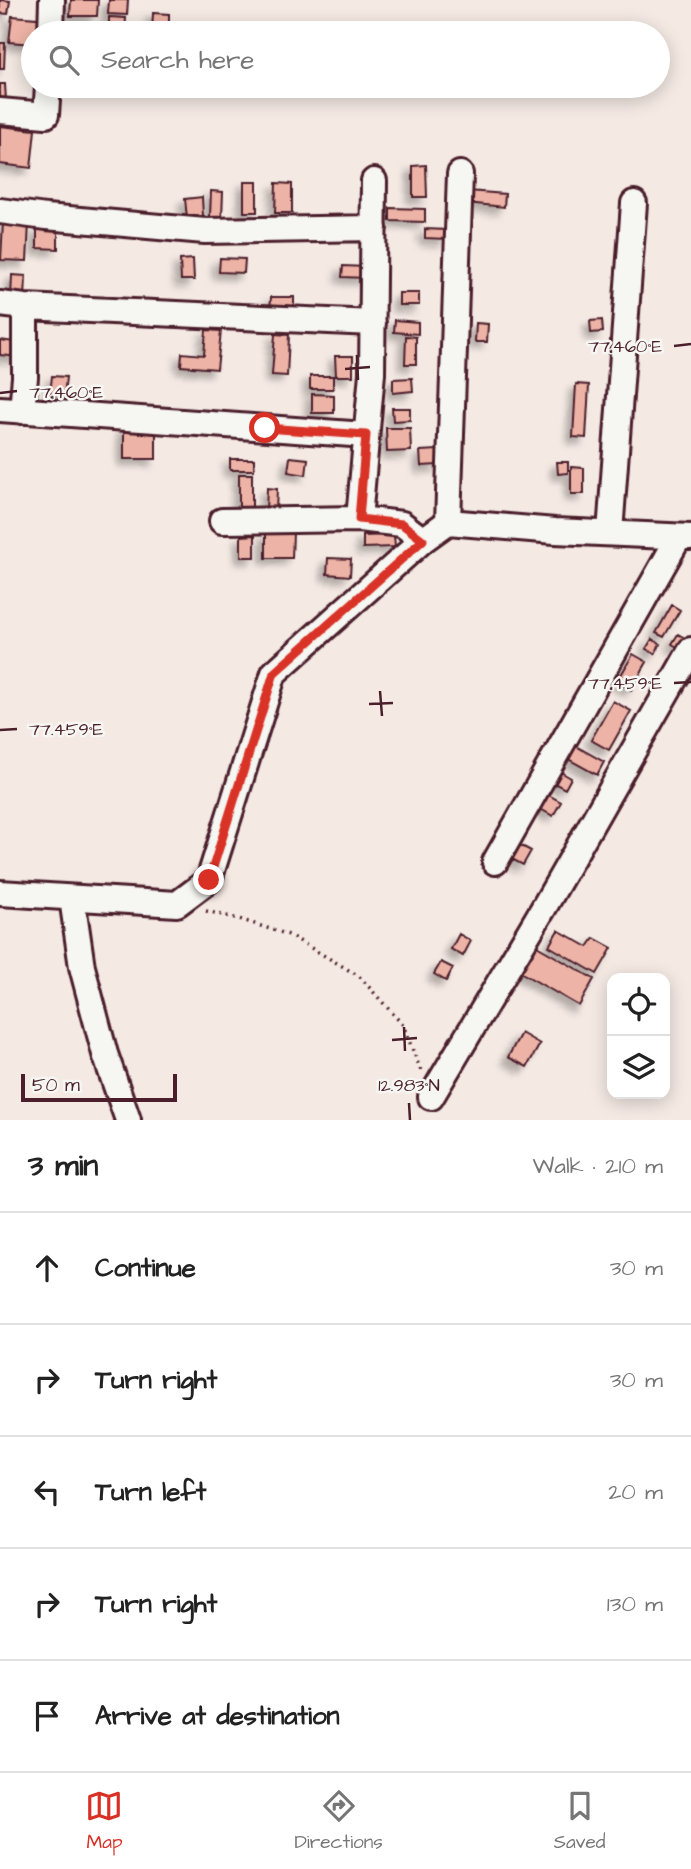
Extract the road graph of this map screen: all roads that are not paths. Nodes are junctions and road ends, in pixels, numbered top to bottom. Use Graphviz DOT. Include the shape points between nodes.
graph roads {
  1 [pos="52,0"];
  2 [pos="51,21"];
  3 [pos="47,98"];
  4 [pos="0,111"];
  5 [pos="460,174"];
  6 [pos="374,181"];
  7 [pos="634,203"];
  8 [pos="0,211"];
  9 [pos="374,228"];
  10 [pos="0,304"];
  11 [pos="26,307"];
  12 [pos="373,323"];
  13 [pos="11,410"];
  14 [pos="366,435"];
  15 [pos="359,519"];
  16 [pos="222,521"];
  17 [pos="447,522"];
  18 [pos="610,533"];
  19 [pos="685,537"];
  20 [pos="423,540"];
  21 [pos="691,650"];
  22 [pos="495,862"];
  23 [pos="0,893"];
  24 [pos="72,898"];
  25 [pos="431,1097"];
  26 [pos="128,1120"];
  1 -- 2 [label="street"];
  3 -- 4 [label="street" via="46,116"];
  5 -- 17 [label="street"];
  6 -- 9 [label="street"];
  7 -- 18 [label="street"];
  8 -- 9 [label="street" via="205,231"];
  9 -- 12 [label="street"];
  10 -- 11 [label="street"];
  11 -- 12 [label="street"];
  11 -- 13 [label="street" via="25,377"];
  12 -- 14 [label="street"];
  13 -- 14 [label="street"];
  14 -- 15 [label="street"];
  15 -- 16 [label="street"];
  15 -- 20 [label="street" via="402,524"];
  17 -- 18 [label="street"];
  17 -- 20 [label="street"];
  18 -- 19 [label="street"];
  19 -- 22 [label="street"];
  20 -- 24 [label="street" via="274,673 209,880 177,904"];
  21 -- 25 [label="street"];
  23 -- 24 [label="street"];
  24 -- 26 [label="street" via="82,967"];
}
